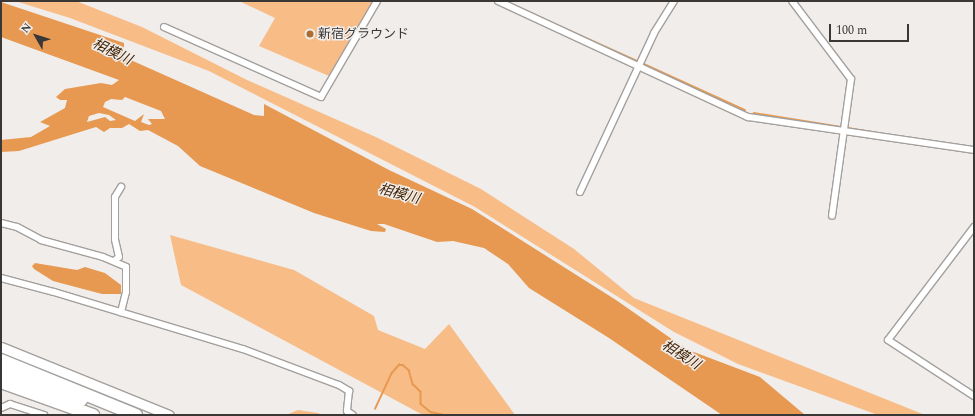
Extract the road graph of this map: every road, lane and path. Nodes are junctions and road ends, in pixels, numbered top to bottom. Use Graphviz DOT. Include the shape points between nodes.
graph roads {
  1 [pos="378,1"];
  2 [pos="498,1"];
  3 [pos="674,1"];
  4 [pos="792,1"];
  5 [pos="164,27"];
  6 [pos="639,66"];
  7 [pos="845,131"];
  8 [pos="974,150"];
  9 [pos="121,187"];
  10 [pos="580,192"];
  11 [pos="832,216"];
  12 [pos="1,223"];
  13 [pos="974,227"];
  14 [pos="114,261"];
  15 [pos="1,278"];
  16 [pos="122,312"];
  17 [pos="1,347"];
  18 [pos="1,360"];
  19 [pos="1,372"];
  20 [pos="1,382"];
  21 [pos="1,387"];
  22 [pos="974,396"];
  23 [pos="69,406"];
  24 [pos="1,408"];
  25 [pos="44,415"];
  26 [pos="94,415"];
  27 [pos="123,415"];
  28 [pos="136,415"];
  29 [pos="169,415"];
  30 [pos="353,415"];
  1 -- 5 [label="street" via="321,97"];
  2 -- 6 [label="street"];
  3 -- 6 [label="street"];
  4 -- 7 [label="street" via="851,79"];
  6 -- 7 [label="street" via="748,117"];
  6 -- 10 [label="street"];
  7 -- 8 [label="street"];
  7 -- 11 [label="street"];
  9 -- 14 [label="street" via="114,197 115,239 119,257"];
  12 -- 14 [label="street" via="17,227 41,240"];
  13 -- 22 [label="street" via="888,340"];
  14 -- 16 [label="street" via="126,267 126,292"];
  15 -- 16 [label="street"];
  16 -- 30 [label="street" via="243,349 339,384 349,390 347,411"];
  17 -- 29 [label="street"];
  18 -- 28 [label="highway"];
  19 -- 27 [label="highway"];
  20 -- 23 [label="highway"];
  21 -- 23 [label="highway"];
  23 -- 26 [label="highway"];
  24 -- 25 [label="street" via="10,404"];
}
